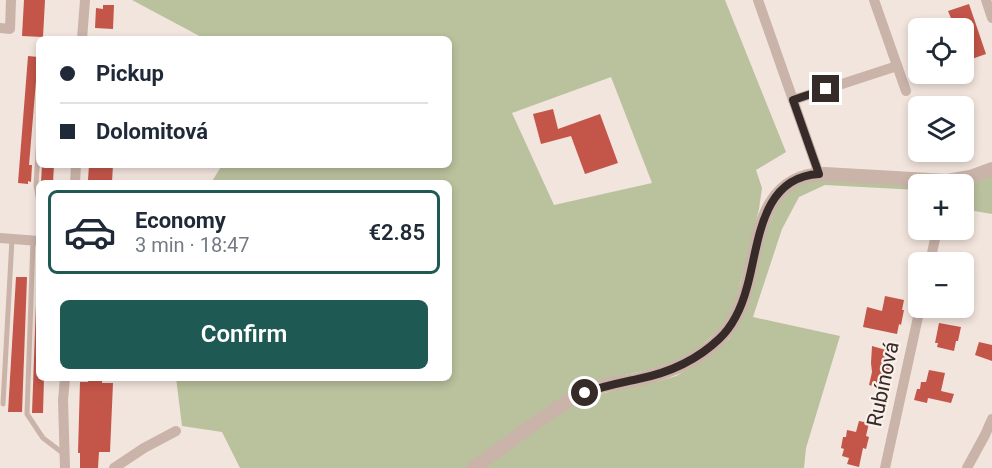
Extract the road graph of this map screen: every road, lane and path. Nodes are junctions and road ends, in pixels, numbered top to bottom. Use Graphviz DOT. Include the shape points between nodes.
graph roads {
  1 [pos="11,0"];
  2 [pos="85,0"];
  3 [pos="758,0"];
  4 [pos="874,0"];
  5 [pos="986,0"];
  6 [pos="992,18"];
  7 [pos="0,28"];
  8 [pos="82,36"];
  9 [pos="897,66"];
  10 [pos="906,91"];
  11 [pos="793,100"];
  12 [pos="992,169"];
  13 [pos="819,174"];
  14 [pos="974,176"];
  15 [pos="908,180"];
  16 [pos="0,238"];
  17 [pos="12,239"];
  18 [pos="36,241"];
  19 [pos="918,318"];
  20 [pos="64,381"];
  21 [pos="3,404"];
  22 [pos="992,419"];
  23 [pos="176,431"];
  24 [pos="65,455"];
  25 [pos="65,468"];
  26 [pos="114,468"];
  27 [pos="473,468"];
  28 [pos="885,468"];
  29 [pos="966,468"];
  1 -- 7 [label="street" via="9,29"];
  2 -- 8 [label="street"];
  3 -- 11 [label="street"];
  4 -- 9 [label="street"];
  5 -- 6 [label="street"];
  9 -- 10 [label="street"];
  9 -- 11 [label="street"];
  11 -- 13 [label="street"];
  12 -- 14 [label="street"];
  13 -- 15 [label="street"];
  13 -- 27 [label="street" via="787,185 774,199 759,231 747,288 737,314 721,338 701,355 674,369 599,387 571,399"];
  16 -- 17 [label="street"];
  17 -- 18 [label="street"];
  17 -- 21 [label="lane"];
  18 -- 24 [label="lane" via="27,414 43,438"];
  19 -- 28 [label="street, Rubínová"];
  20 -- 24 [label="street"];
  22 -- 29 [label="street"];
  23 -- 26 [label="street"];
  24 -- 25 [label="street"];
}
